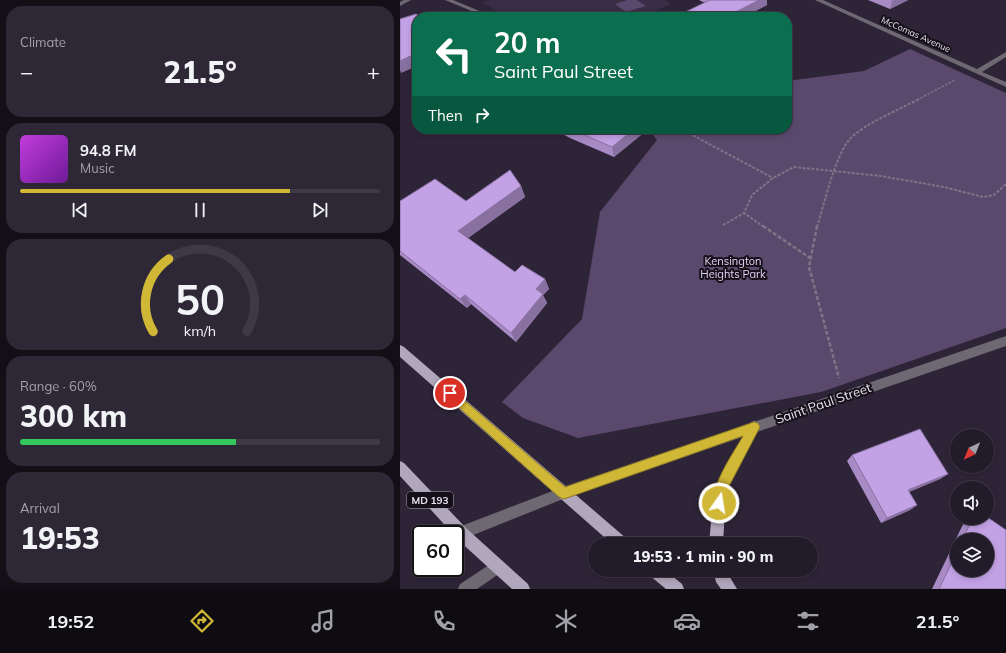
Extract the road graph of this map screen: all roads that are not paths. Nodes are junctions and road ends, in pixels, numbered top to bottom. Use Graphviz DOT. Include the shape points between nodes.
graph roads {
  1 [pos="408,0"];
  2 [pos="448,0"];
  3 [pos="818,0"];
  4 [pos="400,4"];
  5 [pos="478,12"];
  6 [pos="1006,54"];
  7 [pos="977,72"];
  8 [pos="1006,85"];
  9 [pos="1006,341"];
  10 [pos="400,350"];
  11 [pos="754,427"];
  12 [pos="400,467"];
  13 [pos="564,493"];
  14 [pos="454,525"];
  15 [pos="464,532"];
  16 [pos="464,536"];
  17 [pos="614,537"];
  18 [pos="717,537"];
  19 [pos="498,566"];
  20 [pos="662,577"];
  21 [pos="722,577"];
  22 [pos="465,589"];
  23 [pos="524,589"];
  24 [pos="676,589"];
  25 [pos="730,589"];
  1 -- 4 [label="street"];
  2 -- 5 [label="street"];
  3 -- 7 [label="street, McComas Avenue"];
  6 -- 7 [label="street"];
  7 -- 8 [label="street, McComas Avenue"];
  9 -- 11 [label="street, Saint Paul Street"];
  10 -- 13 [label="main road"];
  11 -- 13 [label="street, Saint Paul Street"];
  11 -- 18 [label="main road" via="720,490"];
  12 -- 14 [label="main road, MD 193"];
  13 -- 15 [label="street, Saint Paul Street"];
  13 -- 17 [label="main road"];
  16 -- 19 [label="main road, MD 193"];
  19 -- 22 [label="street"];
  19 -- 23 [label="main road, MD 193"];
  20 -- 24 [label="main road"];
  21 -- 25 [label="main road"];
}
